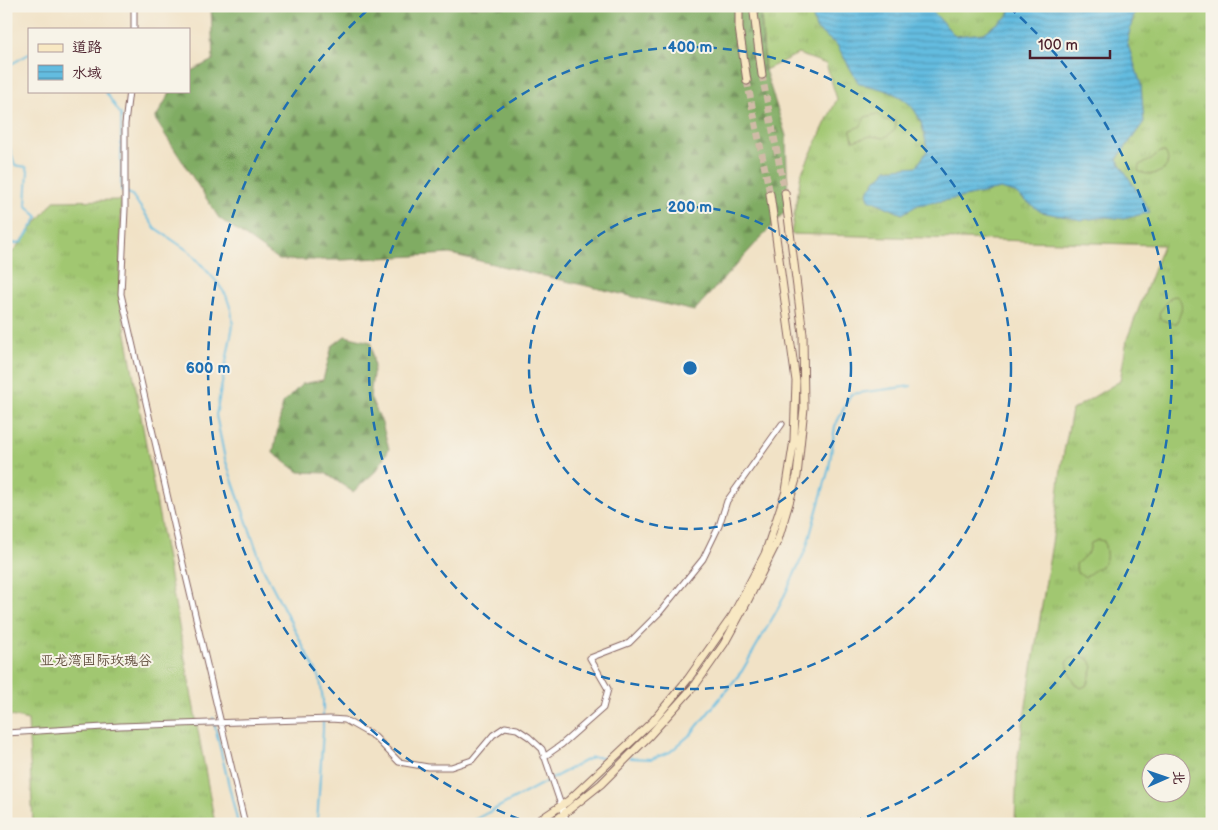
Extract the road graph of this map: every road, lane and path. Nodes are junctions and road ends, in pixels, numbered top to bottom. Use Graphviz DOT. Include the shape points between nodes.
graph roads {
  1 [pos="134,6"];
  2 [pos="739,6"];
  3 [pos="755,6"];
  4 [pos="134,28"];
  5 [pos="762,75"];
  6 [pos="747,81"];
  7 [pos="129,92"];
  8 [pos="785,192"];
  9 [pos="770,194"];
  10 [pos="782,424"];
  11 [pos="698,665"];
  12 [pos="706,669"];
  13 [pos="680,689"];
  14 [pos="686,695"];
  15 [pos="221,724"];
  16 [pos="6,733"];
  17 [pos="544,757"];
  18 [pos="561,805"];
  19 [pos="564,814"];
  20 [pos="245,824"];
  21 [pos="534,824"];
  22 [pos="551,824"];
  23 [pos="567,824"];
  1 -- 4 [label="street"];
  2 -- 6 [label="main road"];
  3 -- 5 [label="main road"];
  7 -- 15 [label="street" via="125,124 122,294"];
  8 -- 12 [label="main road" via="803,334 804,408 798,476 778,540 724,644"];
  9 -- 11 [label="main road" via="796,380 794,440 786,491 765,554 732,615"];
  10 -- 17 [label="street" via="727,501 703,559 660,612 628,644 590,658 608,689 603,708"];
  11 -- 12 [label="main road" via="697,675"];
  11 -- 13 [label="main road"];
  12 -- 14 [label="main road"];
  13 -- 14 [label="main road" via="689,687"];
  13 -- 21 [label="main road" via="653,721 568,801"];
  14 -- 19 [label="main road" via="601,784"];
  15 -- 16 [label="street"];
  15 -- 17 [label="street" via="345,720 375,737 399,762 452,767 472,760 505,727 517,729 529,737 542,749"];
  15 -- 20 [label="street"];
  17 -- 18 [label="street"];
  18 -- 19 [label="street"];
  19 -- 22 [label="main road"];
  19 -- 23 [label="street"];
}
